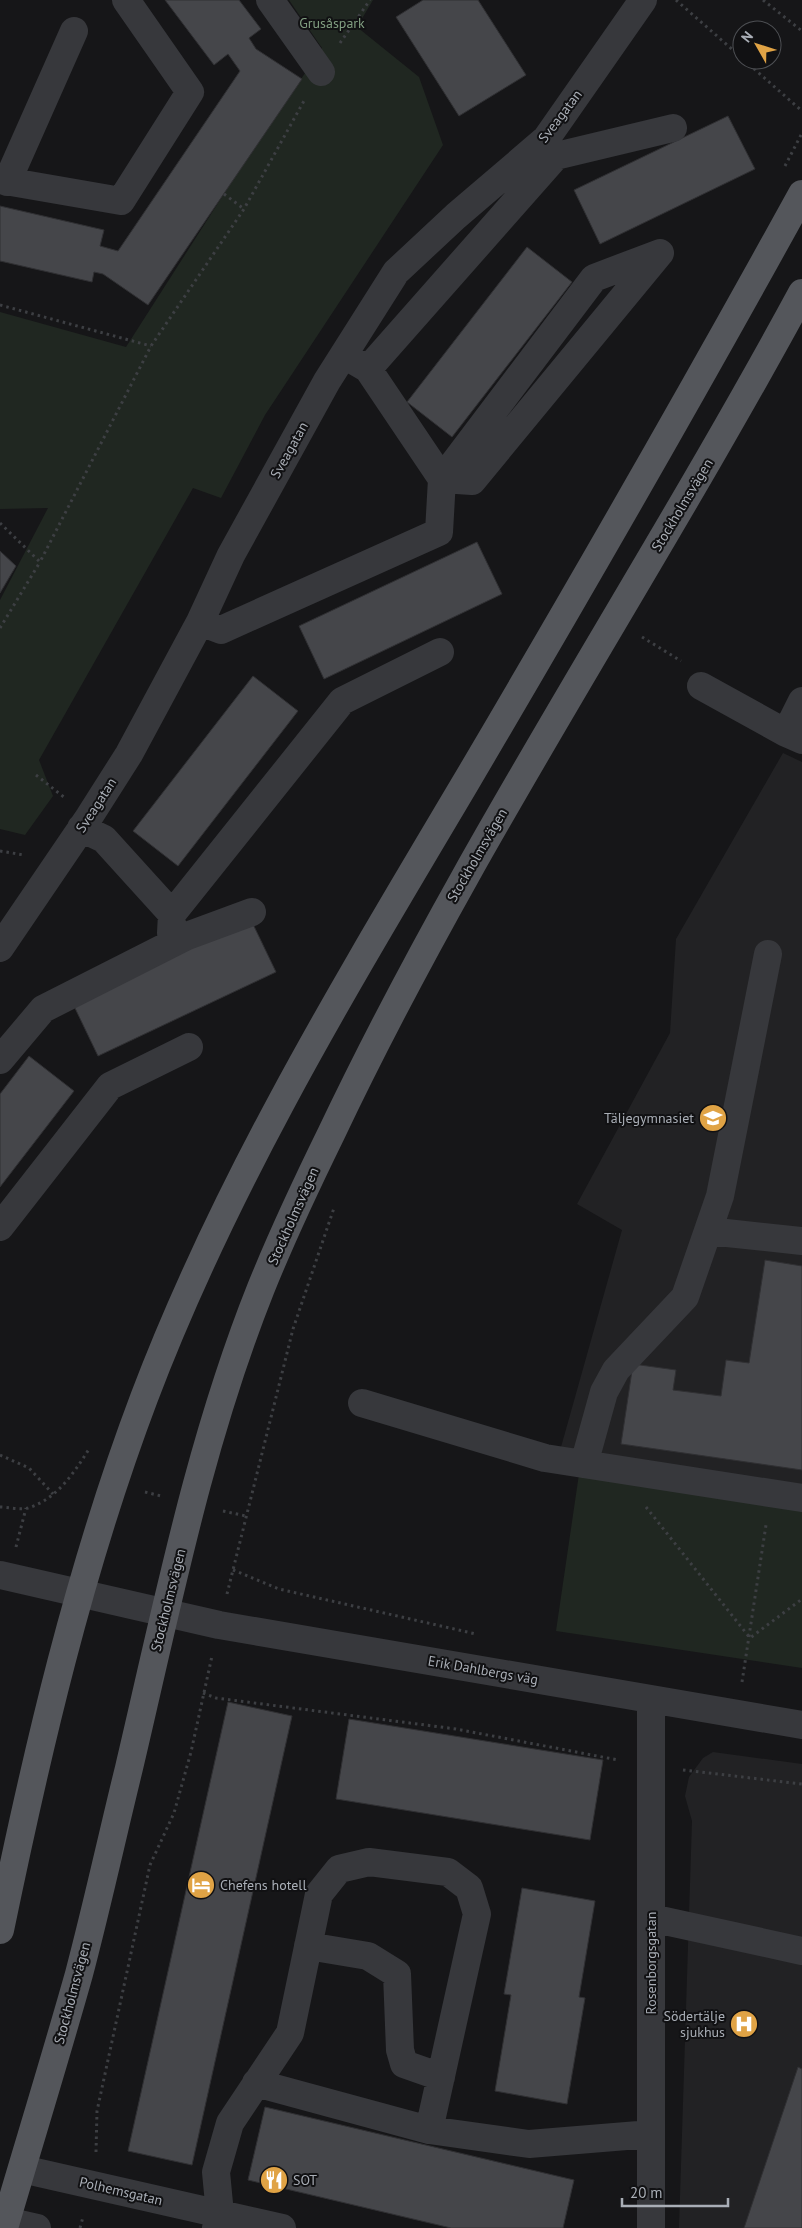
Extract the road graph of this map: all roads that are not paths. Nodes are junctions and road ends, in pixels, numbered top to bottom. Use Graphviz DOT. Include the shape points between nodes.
graph roads {
  1 [pos="126,0"];
  2 [pos="270,0"];
  3 [pos="643,0"];
  4 [pos="74,31"];
  5 [pos="321,72"];
  6 [pos="673,128"];
  7 [pos="4,181"];
  8 [pos="802,194"];
  9 [pos="802,293"];
  10 [pos="344,355"];
  11 [pos="368,369"];
  12 [pos="442,479"];
  13 [pos="200,622"];
  14 [pos="440,652"];
  15 [pos="701,686"];
  16 [pos="802,701"];
  17 [pos="794,736"];
  18 [pos="81,828"];
  19 [pos="252,912"];
  20 [pos="172,914"];
  21 [pos="171,944"];
  22 [pos="0,948"];
  23 [pos="768,954"];
  24 [pos="189,1047"];
  25 [pos="0,1060"];
  26 [pos="0,1227"];
  27 [pos="708,1231"];
  28 [pos="802,1241"];
  29 [pos="362,1403"];
  30 [pos="584,1464"];
  31 [pos="802,1498"];
  32 [pos="0,1575"];
  33 [pos="80,1592"];
  34 [pos="164,1612"];
  35 [pos="650,1699"];
  36 [pos="802,1724"];
  37 [pos="651,1918"];
  38 [pos="0,1930"];
  39 [pos="308,1946"];
  40 [pos="802,1951"];
  41 [pos="441,2077"];
  42 [pos="256,2083"];
  43 [pos="429,2130"];
  44 [pos="651,2134"];
  45 [pos="22,2169"];
  46 [pos="218,2221"];
  47 [pos="5,2225"];
  48 [pos="37,2228"];
  49 [pos="282,2228"];
  50 [pos="651,2228"];
  1 -- 7 [label="street" via="190,92 121,201"];
  2 -- 5 [label="street"];
  3 -- 10 [label="street, Sveagatan" via="546,140 396,272"];
  4 -- 7 [label="street"];
  6 -- 11 [label="street" via="556,156"];
  8 -- 33 [label="main road" via="570,605 292,1082 218,1224 144,1396"];
  9 -- 34 [label="main road, Stockholmsvägen" via="744,401 519,780 361,1069 261,1288 224,1388"];
  10 -- 11 [label="street"];
  10 -- 13 [label="street, Sveagatan" via="231,555"];
  11 -- 12 [label="street"];
  12 -- 12 [label="street" via="594,278 660,253 472,481"];
  12 -- 13 [label="street" via="439,532 221,630"];
  13 -- 18 [label="street, Sveagatan" via="129,754"];
  14 -- 20 [label="street" via="342,701"];
  15 -- 17 [label="street"];
  16 -- 17 [label="street"];
  18 -- 20 [label="street" via="104,839"];
  18 -- 22 [label="street, Sveagatan"];
  19 -- 21 [label="street"];
  20 -- 21 [label="street"];
  21 -- 25 [label="street" via="42,1009"];
  23 -- 27 [label="street" via="720,1196"];
  24 -- 26 [label="street" via="110,1086"];
  27 -- 28 [label="street"];
  27 -- 30 [label="street" via="685,1297 616,1370 604,1392"];
  29 -- 30 [label="street" via="545,1458"];
  30 -- 31 [label="street"];
  32 -- 33 [label="street, Erik Dahlbergs väg"];
  33 -- 34 [label="street, Erik Dahlbergs väg"];
  33 -- 38 [label="main road"];
  34 -- 35 [label="street, Erik Dahlbergs väg" via="219,1625"];
  34 -- 45 [label="main road, Stockholmsvägen" via="80,1969"];
  35 -- 36 [label="street, Erik Dahlbergs väg"];
  35 -- 37 [label="street, Rosenborgsgatan"];
  37 -- 40 [label="street"];
  37 -- 44 [label="street, Rosenborgsgatan"];
  39 -- 41 [label="street" via="368,1956 396,1974 400,2050 404,2064"];
  39 -- 41 [label="street" via="319,1894 339,1869 369,1862 448,1872 469,1888 477,1914"];
  39 -- 42 [label="street" via="290,2033"];
  41 -- 43 [label="street"];
  42 -- 43 [label="street"];
  42 -- 46 [label="street" via="230,2123 216,2172"];
  43 -- 44 [label="street" via="529,2144"];
  44 -- 50 [label="street, Rosenborgsgatan"];
  45 -- 46 [label="street, Polhemsgatan"];
  45 -- 47 [label="main road, Stockholmsvägen"];
  46 -- 49 [label="street, Polhemsgatan"];
  47 -- 48 [label="street"];
}
